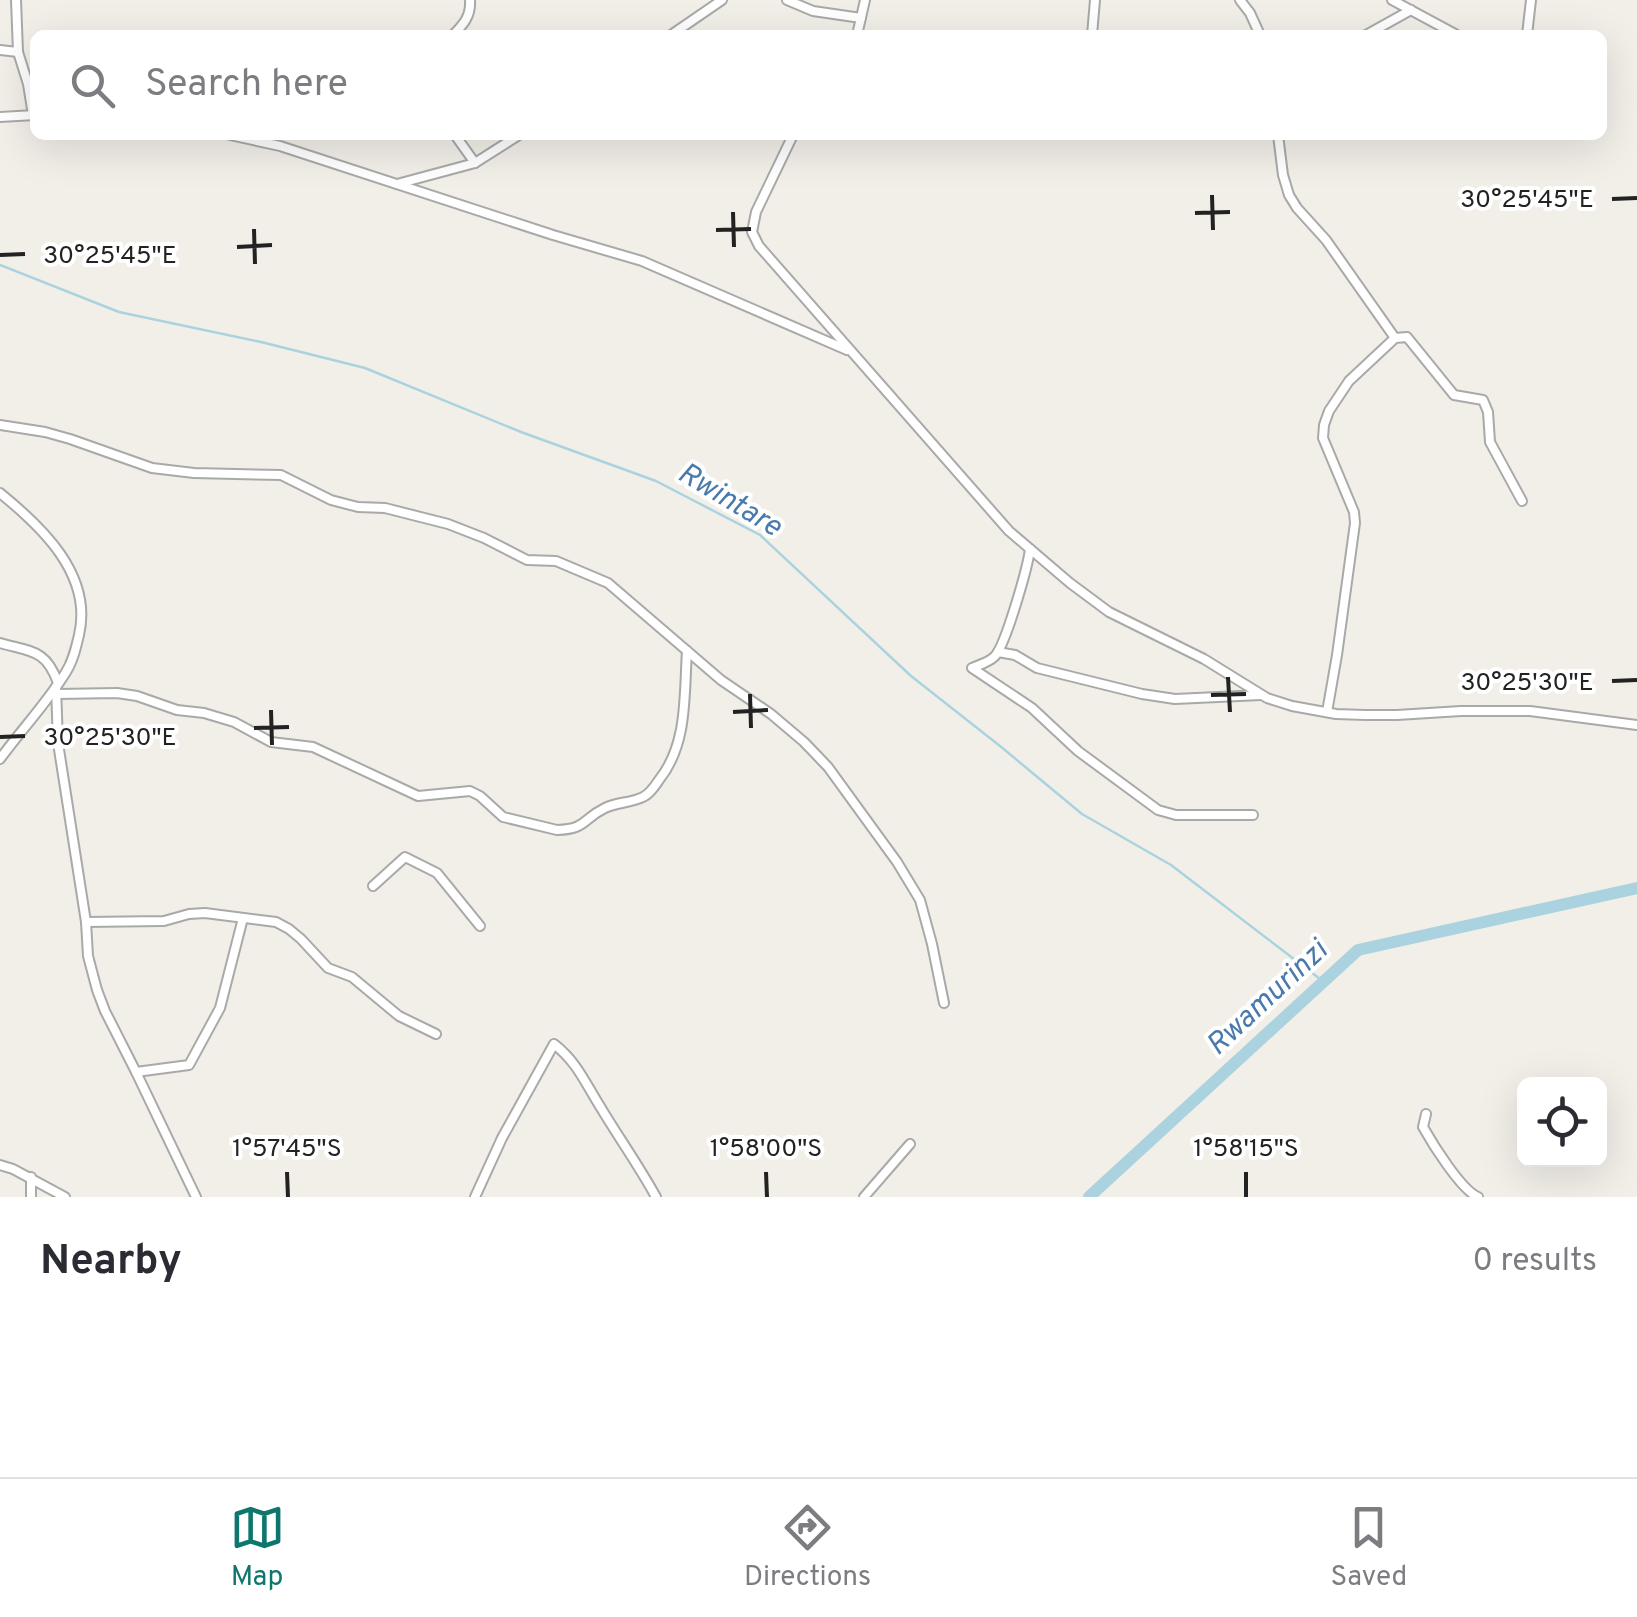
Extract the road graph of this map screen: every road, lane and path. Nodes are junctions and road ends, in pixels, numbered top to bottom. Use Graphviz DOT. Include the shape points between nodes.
graph roads {
  1 [pos="16,0"];
  2 [pos="470,0"];
  3 [pos="722,0"];
  4 [pos="787,0"];
  5 [pos="865,0"];
  6 [pos="1094,0"];
  7 [pos="1240,0"];
  8 [pos="1392,0"];
  9 [pos="1530,0"];
  10 [pos="1411,10"];
  11 [pos="861,18"];
  12 [pos="458,30"];
  13 [pos="678,30"];
  14 [pos="858,30"];
  15 [pos="1092,30"];
  16 [pos="1258,30"];
  17 [pos="1375,30"];
  18 [pos="1448,30"];
  19 [pos="1527,30"];
  20 [pos="0,50"];
  21 [pos="18,52"];
  22 [pos="30,94"];
  23 [pos="30,115"];
  24 [pos="0,118"];
  25 [pos="253,140"];
  26 [pos="458,140"];
  27 [pos="511,140"];
  28 [pos="790,140"];
  29 [pos="1278,140"];
  30 [pos="474,163"];
  31 [pos="397,184"];
  32 [pos="1395,338"];
  33 [pos="851,352"];
  34 [pos="0,425"];
  35 [pos="0,492"];
  36 [pos="1522,500"];
  37 [pos="1030,549"];
  38 [pos="0,643"];
  39 [pos="687,650"];
  40 [pos="998,652"];
  41 [pos="57,688"];
  42 [pos="1262,695"];
  43 [pos="1326,712"];
  44 [pos="1637,726"];
  45 [pos="0,760"];
  46 [pos="1253,814"];
  47 [pos="373,886"];
  48 [pos="243,918"];
  49 [pos="86,922"];
  50 [pos="480,926"];
  51 [pos="944,1003"];
  52 [pos="436,1034"];
  53 [pos="136,1072"];
  54 [pos="1426,1114"];
  55 [pos="910,1144"];
  56 [pos="0,1165"];
  57 [pos="19,1169"];
  58 [pos="31,1197"];
  59 [pos="65,1197"];
  60 [pos="196,1197"];
  61 [pos="475,1197"];
  62 [pos="656,1197"];
  63 [pos="864,1197"];
  64 [pos="1478,1197"];
  1 -- 21 [label="street"];
  2 -- 12 [label="street"];
  3 -- 13 [label="street"];
  4 -- 11 [label="street"];
  5 -- 11 [label="street"];
  6 -- 15 [label="street"];
  7 -- 16 [label="street"];
  8 -- 10 [label="street"];
  9 -- 19 [label="street"];
  10 -- 17 [label="street"];
  10 -- 18 [label="street"];
  11 -- 14 [label="street"];
  20 -- 21 [label="street"];
  21 -- 22 [label="street"];
  23 -- 24 [label="street"];
  25 -- 31 [label="street"];
  26 -- 30 [label="street"];
  27 -- 30 [label="street"];
  28 -- 33 [label="street" via="752,232"];
  29 -- 32 [label="street" via="1289,195"];
  30 -- 31 [label="street"];
  31 -- 33 [label="street" via="642,261"];
  32 -- 36 [label="street" via="1407,338 1454,395 1483,400 1490,442"];
  32 -- 43 [label="street" via="1348,381 1324,425 1356,523"];
  33 -- 37 [label="street"];
  34 -- 39 [label="street" via="70,439 152,468 281,475 331,500 448,524 527,560 556,560 608,583"];
  35 -- 41 [label="street" via="58,548 78,587 82,625"];
  37 -- 40 [label="street"];
  37 -- 42 [label="street" via="1109,612"];
  38 -- 41 [label="street" via="42,656"];
  39 -- 41 [label="street" via="681,730 669,767 645,796 564,830 502,817 470,791 418,796 314,747 271,742 204,713 137,696"];
  39 -- 51 [label="street" via="804,742 842,785 920,900"];
  40 -- 42 [label="street" via="1142,694"];
  40 -- 46 [label="street" via="972,668 1158,810"];
  41 -- 45 [label="street"];
  41 -- 49 [label="street" via="58,742"];
  42 -- 43 [label="street"];
  43 -- 44 [label="street" via="1530,711"];
  47 -- 50 [label="street" via="404,857 438,872"];
  48 -- 49 [label="street" via="193,913 164,921"];
  48 -- 52 [label="street" via="289,928 328,968"];
  48 -- 53 [label="street" via="220,1008 189,1065"];
  49 -- 53 [label="street" via="100,1000"];
  53 -- 60 [label="street"];
  54 -- 64 [label="street" via="1423,1126 1442,1159"];
  55 -- 63 [label="street"];
  56 -- 59 [label="street"];
  57 -- 58 [label="street" via="32,1178"];
  61 -- 62 [label="street" via="554,1044 571,1057"];
}
